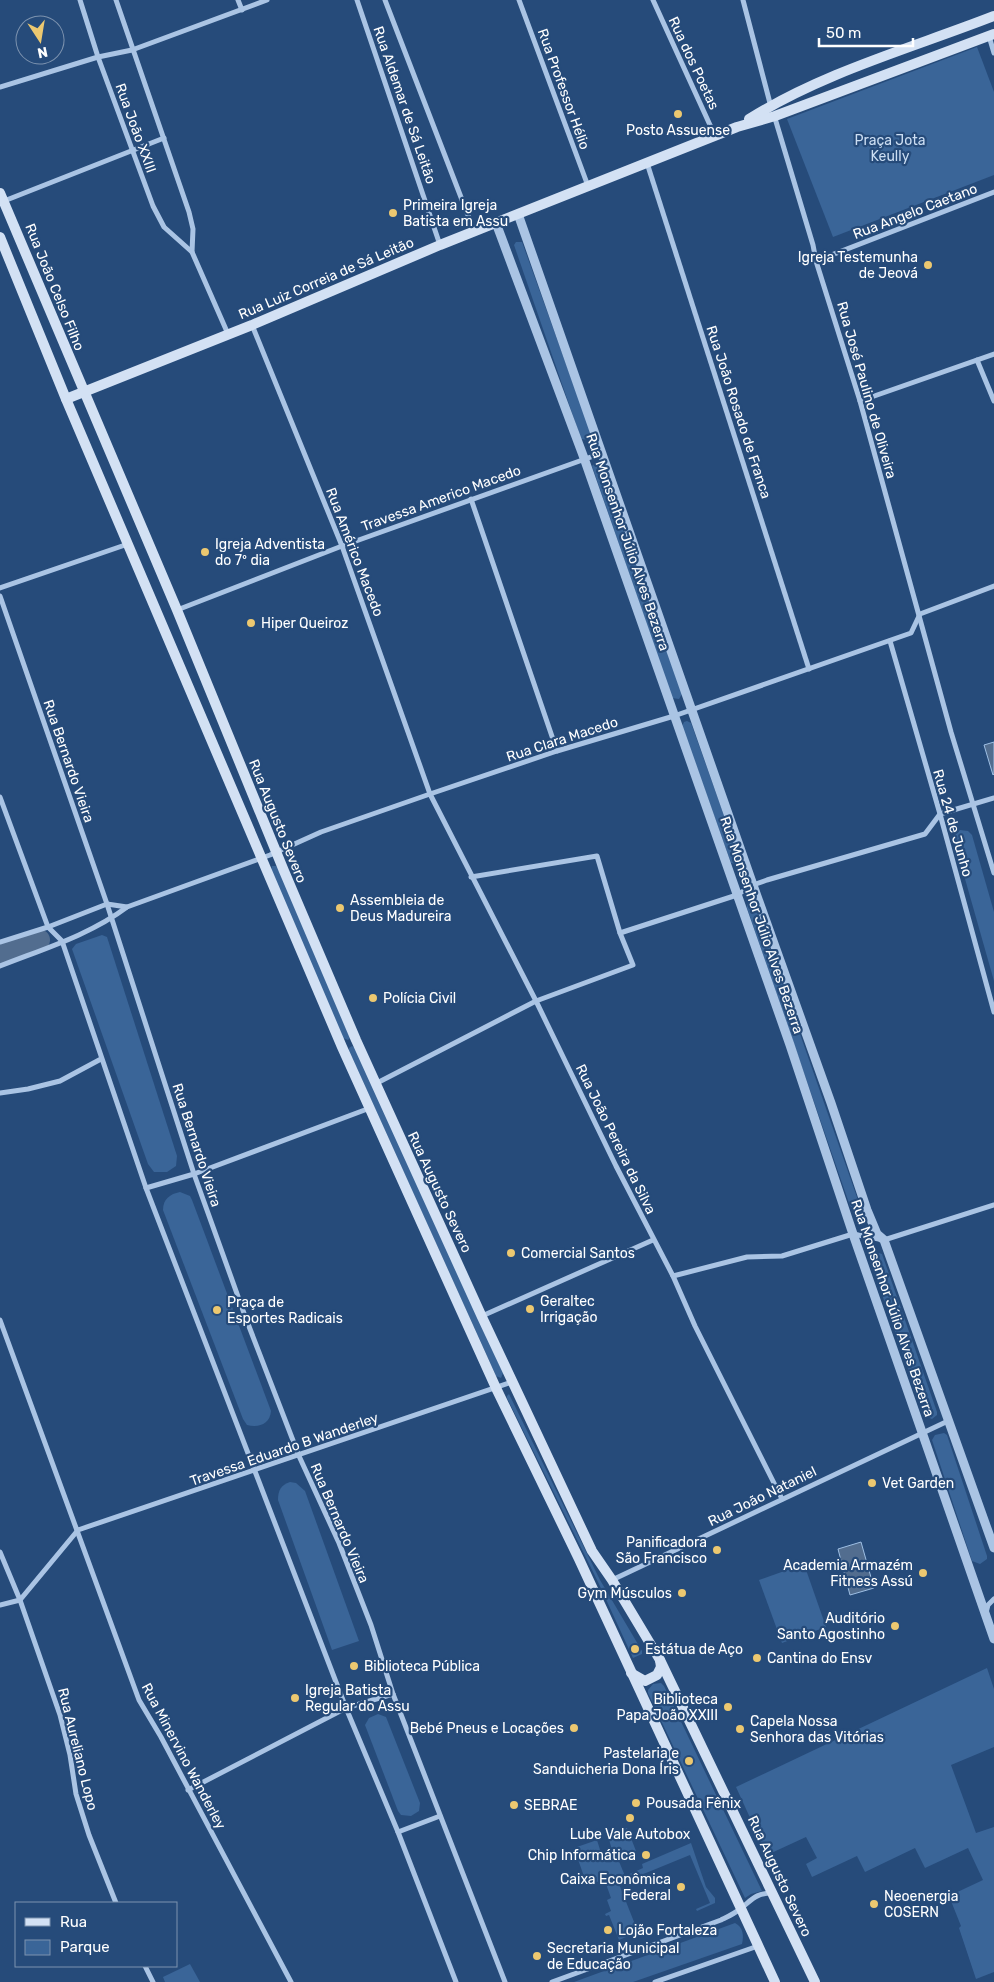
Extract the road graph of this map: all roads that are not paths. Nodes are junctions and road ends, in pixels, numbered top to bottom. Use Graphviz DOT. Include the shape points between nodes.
graph roads {
  1 [pos="80,0"];
  2 [pos="116,0"];
  3 [pos="238,0"];
  4 [pos="267,0"];
  5 [pos="357,0"];
  6 [pos="385,0"];
  7 [pos="518,0"];
  8 [pos="653,0"];
  9 [pos="742,0"];
  10 [pos="242,10"];
  11 [pos="994,16"];
  12 [pos="992,35"];
  13 [pos="132,50"];
  14 [pos="994,53"];
  15 [pos="98,57"];
  16 [pos="0,87"];
  17 [pos="773,111"];
  18 [pos="715,136"];
  19 [pos="164,138"];
  20 [pos="132,151"];
  21 [pos="647,162"];
  22 [pos="588,186"];
  23 [pos="994,192"];
  24 [pos="2,197"];
  25 [pos="518,214"];
  26 [pos="496,223"];
  27 [pos="474,232"];
  28 [pos="0,237"];
  29 [pos="440,245"];
  30 [pos="192,252"];
  31 [pos="816,261"];
  32 [pos="252,325"];
  33 [pos="228,334"];
  34 [pos="994,354"];
  35 [pos="977,360"];
  36 [pos="83,392"];
  37 [pos="66,399"];
  38 [pos="860,401"];
  39 [pos="994,401"];
  40 [pos="602,453"];
  41 [pos="584,458"];
  42 [pos="471,499"];
  43 [pos="128,544"];
  44 [pos="342,546"];
  45 [pos="994,586"];
  46 [pos="0,588"];
  47 [pos="0,596"];
  48 [pos="177,610"];
  49 [pos="920,614"];
  50 [pos="890,641"];
  51 [pos="809,669"];
  52 [pos="692,710"];
  53 [pos="674,716"];
  54 [pos="557,751"];
  55 [pos="429,792"];
  56 [pos="0,797"];
  57 [pos="994,798"];
  58 [pos="974,804"];
  59 [pos="940,814"];
  60 [pos="276,853"];
  61 [pos="262,858"];
  62 [pos="994,873"];
  63 [pos="471,876"];
  64 [pos="753,885"];
  65 [pos="737,895"];
  66 [pos="107,904"];
  67 [pos="127,907"];
  68 [pos="111,919"];
  69 [pos="48,927"];
  70 [pos="620,933"];
  71 [pos="62,941"];
  72 [pos="0,942"];
  73 [pos="0,966"];
  74 [pos="536,1001"];
  75 [pos="994,1012"];
  76 [pos="356,1040"];
  77 [pos="342,1047"];
  78 [pos="101,1059"];
  79 [pos="375,1084"];
  80 [pos="0,1093"];
  81 [pos="370,1108"];
  82 [pos="194,1174"];
  83 [pos="146,1188"];
  84 [pos="994,1205"];
  85 [pos="853,1234"];
  86 [pos="653,1240"];
  87 [pos="884,1240"];
  88 [pos="673,1276"];
  89 [pos="482,1317"];
  90 [pos="0,1320"];
  91 [pos="512,1382"];
  92 [pos="496,1388"];
  93 [pos="948,1420"];
  94 [pos="922,1432"];
  95 [pos="299,1456"];
  96 [pos="255,1470"];
  97 [pos="782,1499"];
  98 [pos="78,1530"];
  99 [pos="994,1548"];
  100 [pos="0,1552"];
  101 [pos="612,1580"];
  102 [pos="994,1599"];
  103 [pos="20,1600"];
  104 [pos="0,1605"];
  105 [pos="987,1618"];
  106 [pos="994,1626"];
  107 [pos="994,1638"];
  108 [pos="660,1660"];
  109 [pos="630,1673"];
  110 [pos="670,1679"];
  111 [pos="393,1694"];
  112 [pos="640,1694"];
  113 [pos="346,1708"];
  114 [pos="188,1790"];
  115 [pos="440,1816"];
  116 [pos="398,1832"];
  117 [pos="773,1893"];
  118 [pos="116,1902"];
  119 [pos="741,1908"];
  120 [pos="758,1946"];
  121 [pos="146,1967"];
  122 [pos="154,1982"];
  123 [pos="291,1982"];
  124 [pos="456,1982"];
  125 [pos="506,1982"];
  126 [pos="552,1982"];
  127 [pos="655,1982"];
  128 [pos="775,1982"];
  129 [pos="815,1982"];
  1 -- 15 [label="street, Rua João XXIII"];
  2 -- 13 [label="street, Rua João XXIII"];
  3 -- 10 [label="street"];
  4 -- 10 [label="street"];
  5 -- 29 [label="street, Rua Aldemar de Sá Leitão"];
  6 -- 27 [label="street, Rua Aldemar de Sá Leitão"];
  7 -- 22 [label="street, Rua Professor Hélio"];
  8 -- 18 [label="street, Rua dos Poetas"];
  9 -- 17 [label="street, Rua José Paulino de Oliveira"];
  10 -- 13 [label="street"];
  11 -- 17 [label="main road, Rua Luiz Correia de Sá Leitão" via="821,81"];
  12 -- 14 [label="street"];
  12 -- 17 [label="main road, Rua Luiz Correia de Sá Leitão"];
  13 -- 15 [label="street"];
  13 -- 19 [label="street, Rua João XXIII"];
  15 -- 16 [label="street"];
  15 -- 20 [label="street, Rua João XXIII"];
  17 -- 18 [label="main road, Rua Luiz Correia de Sá Leitão"];
  17 -- 31 [label="street, Rua José Paulino de Oliveira"];
  18 -- 21 [label="main road, Rua Luiz Correia de Sá Leitão"];
  19 -- 20 [label="street"];
  19 -- 30 [label="street, Rua João XXIII" via="189,212 193,229"];
  20 -- 24 [label="street"];
  20 -- 30 [label="street, Rua João XXIII" via="164,227"];
  21 -- 22 [label="main road, Rua Luiz Correia de Sá Leitão"];
  21 -- 51 [label="street, Rua João Rosado de Franca"];
  22 -- 25 [label="main road, Rua Luiz Correia de Sá Leitão"];
  23 -- 31 [label="street, Rua Angelo Caetano"];
  24 -- 36 [label="main road, Rua João Celso Filho"];
  25 -- 26 [label="main road, Rua Luiz Correia de Sá Leitão"];
  25 -- 40 [label="street, Rua Monsenhor Júlio Alves Bezerra"];
  26 -- 27 [label="main road, Rua Luiz Correia de Sá Leitão"];
  26 -- 41 [label="street, Rua Monsenhor Júlio Alves Bezerra"];
  27 -- 29 [label="main road, Rua Luiz Correia de Sá Leitão"];
  28 -- 37 [label="main road"];
  29 -- 32 [label="main road, Rua Luiz Correia de Sá Leitão"];
  30 -- 33 [label="street, Rua João XXIII"];
  31 -- 38 [label="street, Rua José Paulino de Oliveira"];
  32 -- 33 [label="main road, Rua Luiz Correia de Sá Leitão"];
  32 -- 44 [label="street, Rua Américo Macedo"];
  33 -- 36 [label="main road, Rua Luiz Correia de Sá Leitão"];
  34 -- 35 [label="street"];
  35 -- 38 [label="street"];
  35 -- 39 [label="street"];
  36 -- 37 [label="main road, Rua Luiz Correia de Sá Leitão"];
  36 -- 48 [label="main road, Rua Augusto Severo"];
  37 -- 43 [label="main road, Rua Augusto Severo"];
  38 -- 49 [label="street, Rua José Paulino de Oliveira"];
  40 -- 41 [label="street, Travessa Americo Macedo"];
  40 -- 52 [label="street, Rua Monsenhor Júlio Alves Bezerra"];
  41 -- 42 [label="street, Travessa Americo Macedo"];
  41 -- 53 [label="street, Rua Monsenhor Júlio Alves Bezerra"];
  42 -- 44 [label="street, Travessa Americo Macedo"];
  42 -- 54 [label="street"];
  43 -- 46 [label="street"];
  43 -- 61 [label="main road, Rua Augusto Severo"];
  44 -- 48 [label="street, Travessa Americo Macedo"];
  44 -- 55 [label="street, Rua Américo Macedo"];
  45 -- 49 [label="street"];
  47 -- 66 [label="street, Rua Bernardo Vieira"];
  48 -- 60 [label="main road, Rua Augusto Severo"];
  49 -- 50 [label="street, Rua Clara Macedo" via="911,634"];
  49 -- 58 [label="street, Rua 24 de Junho"];
  50 -- 51 [label="street, Rua Clara Macedo"];
  50 -- 59 [label="street, Rua 24 de Junho"];
  51 -- 52 [label="street, Rua Clara Macedo"];
  52 -- 53 [label="street, Rua Clara Macedo"];
  52 -- 64 [label="street, Rua Monsenhor Júlio Alves Bezerra"];
  53 -- 54 [label="street, Rua Clara Macedo"];
  53 -- 65 [label="street, Rua Monsenhor Júlio Alves Bezerra"];
  54 -- 55 [label="street, Rua Clara Macedo"];
  55 -- 60 [label="street, Rua Clara Macedo" via="321,832"];
  55 -- 63 [label="street, Rua João Pereira da Silva"];
  56 -- 69 [label="street"];
  57 -- 58 [label="street"];
  58 -- 59 [label="street"];
  58 -- 62 [label="street, Rua 24 de Junho"];
  59 -- 64 [label="street" via="925,834"];
  59 -- 75 [label="street, Rua 24 de Junho"];
  60 -- 61 [label="street, Rua Clara Macedo"];
  60 -- 76 [label="main road, Rua Augusto Severo"];
  61 -- 67 [label="street, Rua Clara Macedo"];
  61 -- 77 [label="main road, Rua Augusto Severo"];
  63 -- 70 [label="street" via="597,856"];
  63 -- 74 [label="street, Rua João Pereira da Silva"];
  64 -- 65 [label="street"];
  64 -- 87 [label="street, Rua Monsenhor Júlio Alves Bezerra" via="867,1210 877,1234"];
  65 -- 70 [label="street"];
  65 -- 85 [label="street, Rua Monsenhor Júlio Alves Bezerra"];
  66 -- 67 [label="street, Rua Clara Macedo"];
  66 -- 68 [label="street, Rua Bernardo Vieira"];
  66 -- 69 [label="street, Rua Clara Macedo"];
  67 -- 68 [label="street, Rua Clara Macedo"];
  68 -- 71 [label="street, Rua Clara Macedo"];
  68 -- 82 [label="street, Rua Bernardo Vieira"];
  69 -- 71 [label="street"];
  69 -- 72 [label="street, Rua Clara Macedo"];
  70 -- 74 [label="street" via="633,965"];
  71 -- 73 [label="street, Rua Clara Macedo"];
  71 -- 78 [label="street"];
  74 -- 79 [label="street"];
  74 -- 86 [label="street, Rua João Pereira da Silva"];
  76 -- 77 [label="main road"];
  76 -- 79 [label="main road, Rua Augusto Severo"];
  77 -- 81 [label="main road, Rua Augusto Severo"];
  78 -- 80 [label="street" via="60,1081"];
  78 -- 83 [label="street"];
  79 -- 89 [label="main road, Rua Augusto Severo"];
  81 -- 82 [label="street"];
  81 -- 92 [label="main road, Rua Augusto Severo"];
  82 -- 83 [label="street"];
  82 -- 95 [label="street, Rua Bernardo Vieira"];
  83 -- 96 [label="street"];
  84 -- 87 [label="street"];
  85 -- 87 [label="street"];
  85 -- 88 [label="street" via="782,1256 747,1257"];
  85 -- 94 [label="street, Rua Monsenhor Júlio Alves Bezerra"];
  86 -- 88 [label="street, Rua João Pereira da Silva"];
  86 -- 89 [label="street"];
  87 -- 93 [label="street, Rua Monsenhor Júlio Alves Bezerra"];
  88 -- 97 [label="street, Rua João Pereira da Silva"];
  89 -- 91 [label="main road, Rua Augusto Severo"];
  90 -- 98 [label="street, Rua Minervino Wanderley"];
  91 -- 92 [label="street, Travessa Eduardo B Wanderley"];
  91 -- 101 [label="main road, Rua Augusto Severo" via="592,1551"];
  92 -- 95 [label="street, Travessa Eduardo B Wanderley"];
  92 -- 109 [label="main road, Rua Augusto Severo"];
  93 -- 94 [label="street, Rua João Nataniel"];
  93 -- 99 [label="street, Rua Monsenhor Júlio Alves Bezerra"];
  94 -- 97 [label="street, Rua João Nataniel"];
  94 -- 105 [label="street, Rua Monsenhor Júlio Alves Bezerra"];
  95 -- 96 [label="street, Travessa Eduardo B Wanderley"];
  95 -- 111 [label="street, Rua Bernardo Vieira" via="339,1543"];
  96 -- 98 [label="street, Travessa Eduardo B Wanderley"];
  96 -- 113 [label="street"];
  97 -- 101 [label="street, Rua João Nataniel"];
  98 -- 103 [label="street"];
  98 -- 114 [label="street, Rua Minervino Wanderley" via="139,1700"];
  100 -- 103 [label="street, Rua Aureliano Lopo"];
  101 -- 108 [label="main road, Rua Augusto Severo"];
  102 -- 105 [label="street" via="986,1609"];
  103 -- 104 [label="street"];
  103 -- 118 [label="street, Rua Aureliano Lopo" via="60,1715 78,1802"];
  105 -- 106 [label="street"];
  105 -- 107 [label="street, Rua Monsenhor Júlio Alves Bezerra"];
  108 -- 109 [label="main road" via="661,1668 653,1679 645,1681"];
  108 -- 110 [label="main road, Rua Augusto Severo"];
  109 -- 112 [label="main road, Rua Augusto Severo"];
  110 -- 112 [label="main road" via="649,1683"];
  110 -- 117 [label="main road, Rua Augusto Severo"];
  111 -- 113 [label="street"];
  111 -- 115 [label="street, Rua Bernardo Vieira"];
  112 -- 119 [label="main road, Rua Augusto Severo"];
  113 -- 114 [label="street"];
  113 -- 116 [label="street"];
  114 -- 123 [label="street, Rua Minervino Wanderley"];
  115 -- 116 [label="street"];
  115 -- 125 [label="street, Rua Bernardo Vieira"];
  116 -- 124 [label="street"];
  117 -- 119 [label="street" via="751,1898"];
  117 -- 129 [label="main road, Rua Augusto Severo"];
  119 -- 120 [label="main road, Rua Augusto Severo"];
  119 -- 126 [label="street" via="721,1920"];
  120 -- 127 [label="street"];
  120 -- 128 [label="main road, Rua Augusto Severo"];
  121 -- 122 [label="street"];
}
